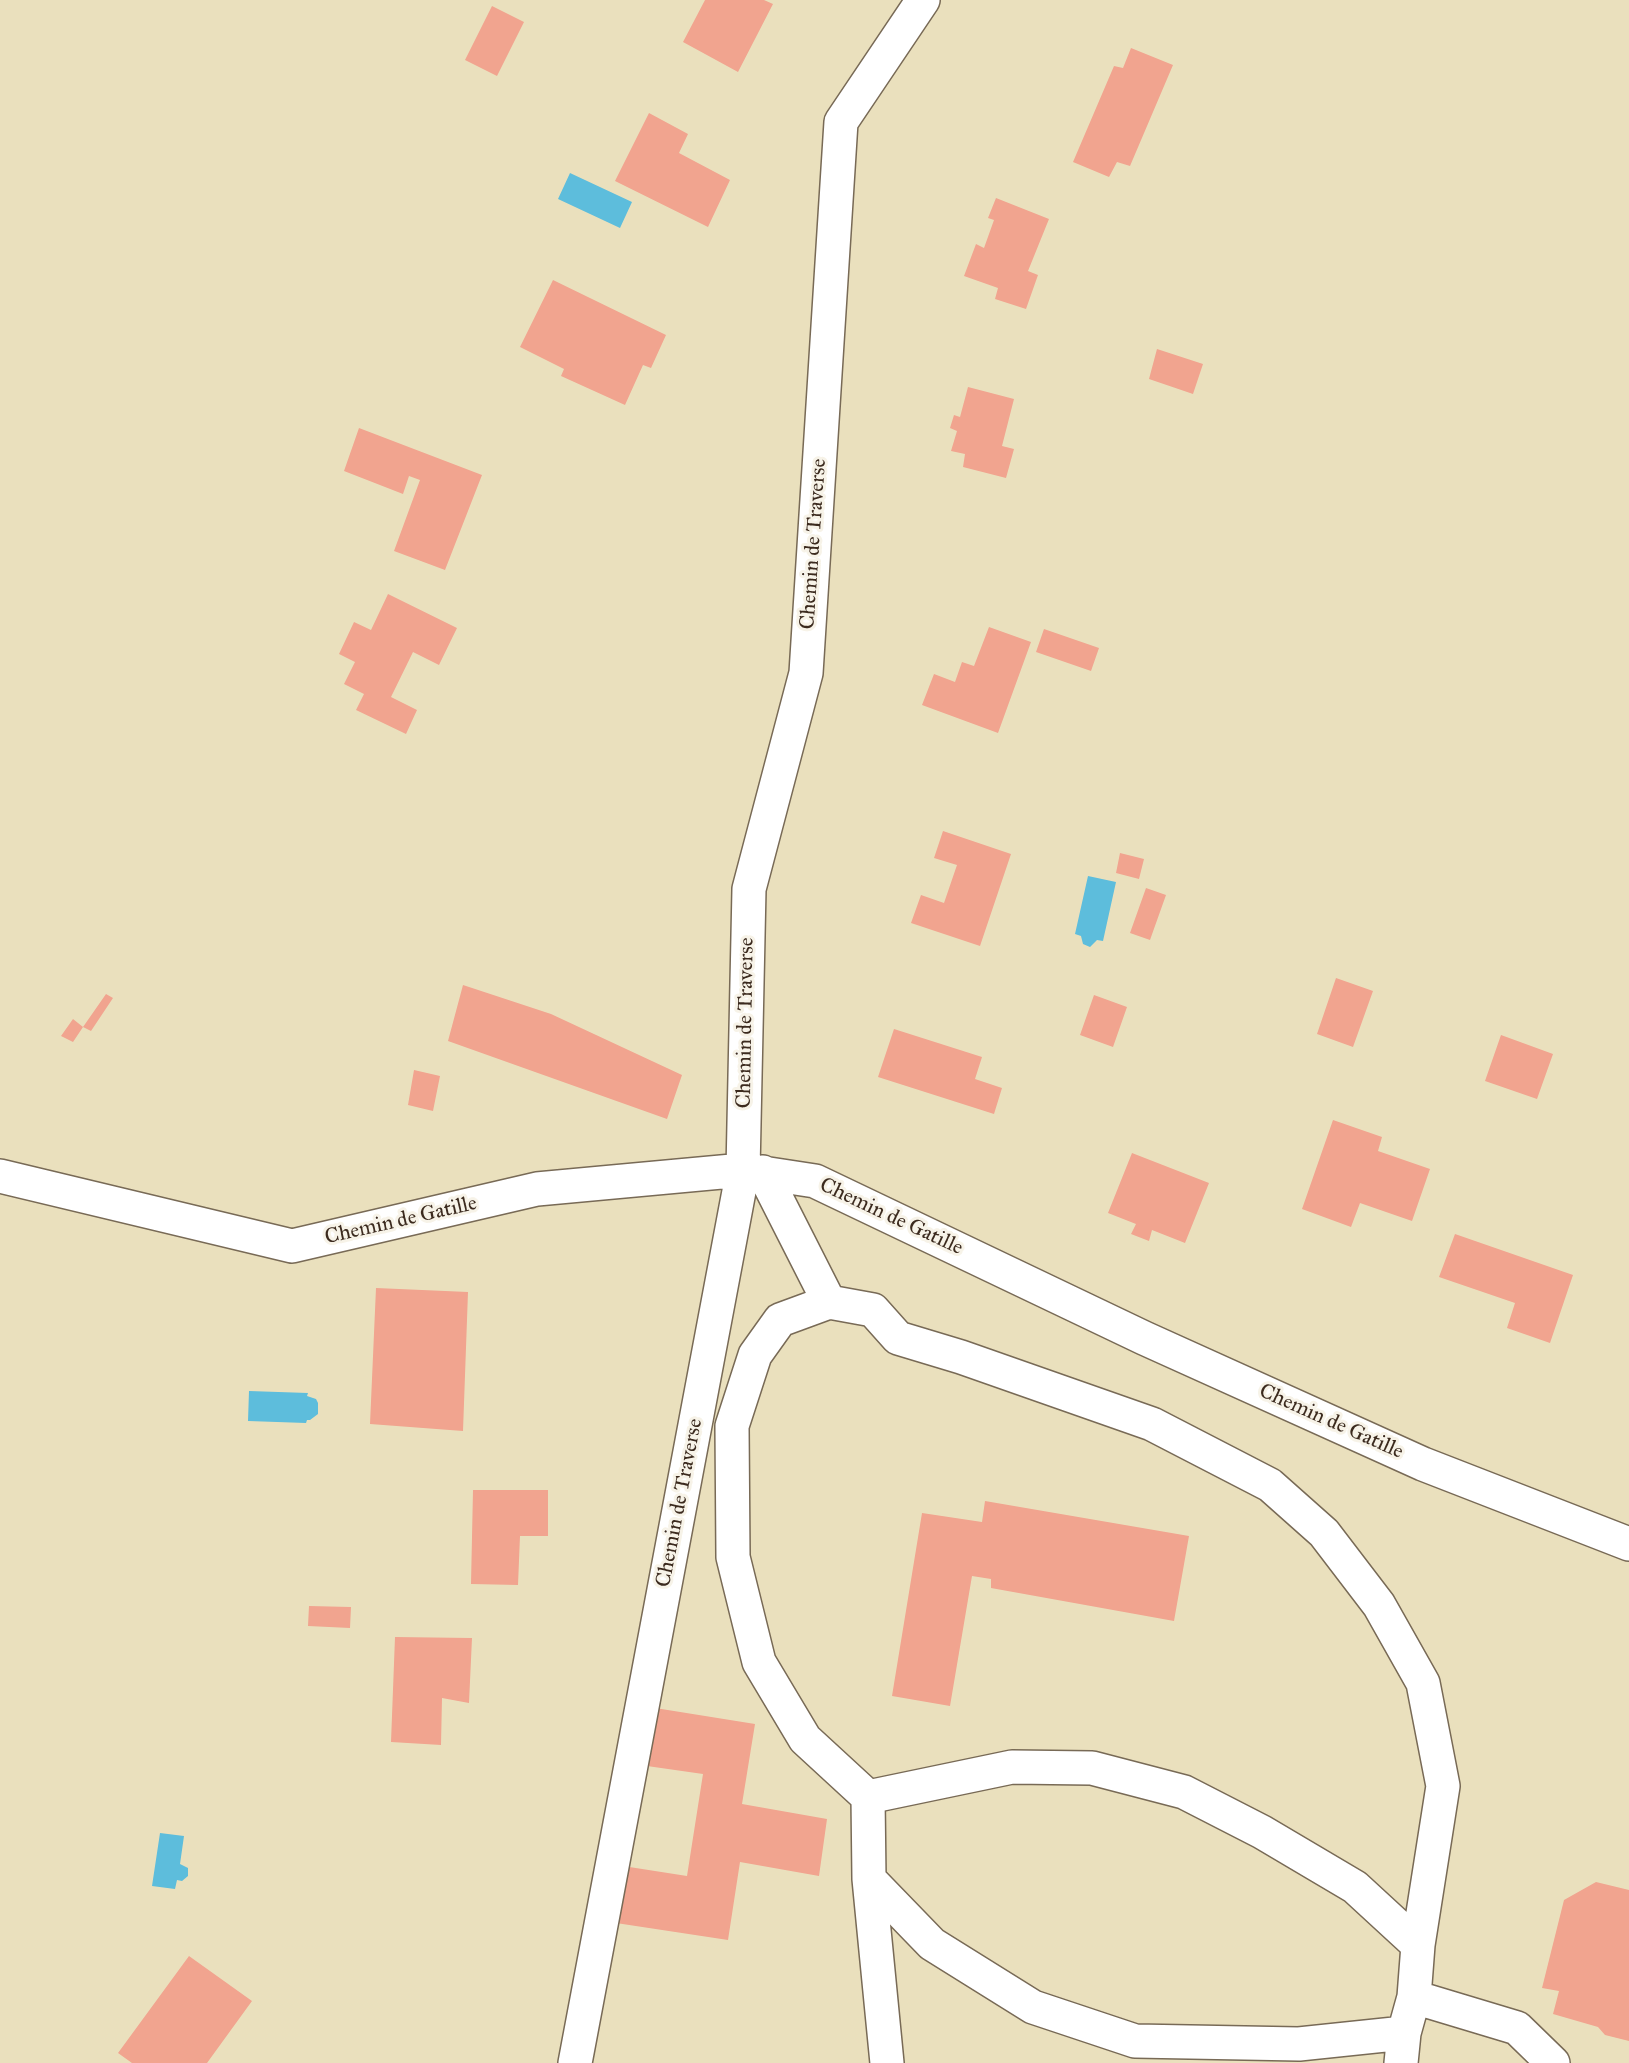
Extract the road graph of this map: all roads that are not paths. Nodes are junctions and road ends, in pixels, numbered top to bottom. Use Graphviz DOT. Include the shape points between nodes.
graph roads {
  1 [pos="923,0"];
  2 [pos="753,1171"];
  3 [pos="0,1176"];
  4 [pos="829,1302"];
  5 [pos="1629,1544"];
  6 [pos="868,1797"];
  7 [pos="869,1879"];
  8 [pos="1418,1945"];
  9 [pos="1414,1997"];
  10 [pos="1403,2048"];
  11 [pos="575,2063"];
  12 [pos="887,2063"];
  13 [pos="1552,2063"];
  1 -- 2 [label="street, Chemin de Traverse" via="841,122 806,673 749,889"];
  2 -- 3 [label="street, Chemin de Gatille" via="537,1190 292,1246"];
  2 -- 4 [label="street"];
  2 -- 5 [label="street, Chemin de Gatille" via="815,1181 1133,1333 1423,1464"];
  2 -- 11 [label="street, Chemin de Traverse"];
  4 -- 6 [label="street" via="780,1320 755,1355 732,1426 733,1557 759,1662 805,1739"];
  4 -- 8 [label="street" via="873,1310 898,1338 1152,1424 1270,1485 1324,1533 1379,1605 1423,1683 1443,1786"];
  6 -- 7 [label="street"];
  6 -- 8 [label="street" via="1012,1767 1092,1768 1184,1792 1355,1887"];
  7 -- 10 [label="street" via="932,1944 1033,2007 1135,2041"];
  7 -- 12 [label="street"];
  8 -- 9 [label="street"];
  9 -- 10 [label="street"];
  9 -- 13 [label="street" via="1517,2028"];
}
